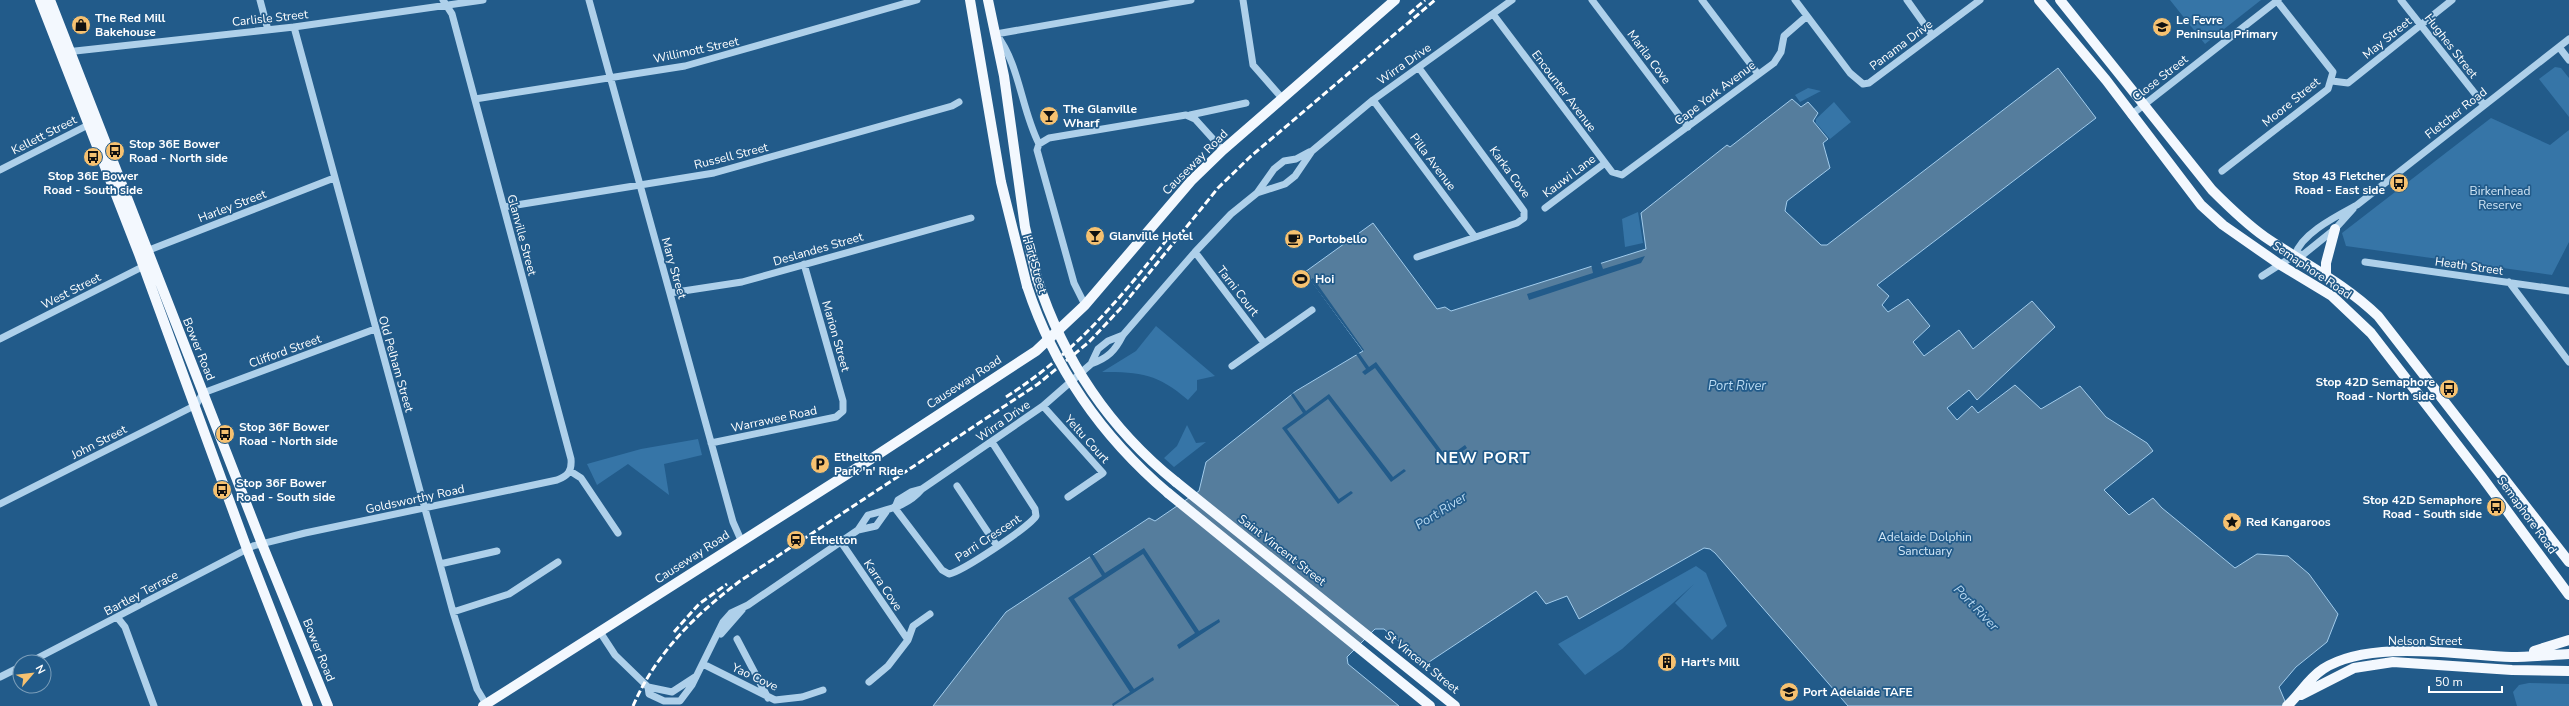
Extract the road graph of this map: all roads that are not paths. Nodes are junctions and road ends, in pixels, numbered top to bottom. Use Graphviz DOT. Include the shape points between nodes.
graph roads {
  1 [pos="40,0"];
  2 [pos="50,0"];
  3 [pos="260,0"];
  4 [pos="483,0"];
  5 [pos="589,0"];
  6 [pos="917,0"];
  7 [pos="970,0"];
  8 [pos="988,0"];
  9 [pos="1191,0"];
  10 [pos="1243,0"];
  11 [pos="1395,0"];
  12 [pos="1512,0"];
  13 [pos="1592,0"];
  14 [pos="1795,0"];
  15 [pos="1907,0"];
  16 [pos="1980,0"];
  17 [pos="2039,0"];
  18 [pos="2060,0"];
  19 [pos="2401,0"];
  20 [pos="2452,0"];
  21 [pos="1706,1"];
  22 [pos="2278,1"];
  23 [pos="445,3"];
  24 [pos="1493,14"];
  25 [pos="1807,16"];
  26 [pos="2420,25"];
  27 [pos="294,27"];
  28 [pos="268,30"];
  29 [pos="996,34"];
  30 [pos="1932,35"];
  31 [pos="2569,39"];
  32 [pos="2559,47"];
  33 [pos="65,52"];
  34 [pos="2569,60"];
  35 [pos="1419,68"];
  36 [pos="1758,74"];
  37 [pos="610,77"];
  38 [pos="2332,81"];
  39 [pos="1282,98"];
  40 [pos="475,99"];
  41 [pos="1373,100"];
  42 [pos="959,102"];
  43 [pos="1246,103"];
  44 [pos="2144,105"];
  45 [pos="2484,105"];
  46 [pos="2131,115"];
  47 [pos="1190,116"];
  48 [pos="93,122"];
  49 [pos="1688,127"];
  50 [pos="1039,144"];
  51 [pos="1223,150"];
  52 [pos="1312,150"];
  53 [pos="1605,163"];
  54 [pos="0,170"];
  55 [pos="2222,171"];
  56 [pos="1622,175"];
  57 [pos="334,178"];
  58 [pos="640,185"];
  59 [pos="1257,193"];
  60 [pos="2357,205"];
  61 [pos="504,207"];
  62 [pos="1545,208"];
  63 [pos="970,218"];
  64 [pos="2335,229"];
  65 [pos="1475,237"];
  66 [pos="143,252"];
  67 [pos="1195,252"];
  68 [pos="2295,255"];
  69 [pos="1417,257"];
  70 [pos="2365,262"];
  71 [pos="147,264"];
  72 [pos="804,264"];
  73 [pos="2279,264"];
  74 [pos="2262,276"];
  75 [pos="2326,276"];
  76 [pos="2509,282"];
  77 [pos="2569,291"];
  78 [pos="670,293"];
  79 [pos="1085,305"];
  80 [pos="1312,310"];
  81 [pos="375,329"];
  82 [pos="1123,335"];
  83 [pos="0,339"];
  84 [pos="1264,343"];
  85 [pos="2569,362"];
  86 [pos="1091,364"];
  87 [pos="1232,366"];
  88 [pos="203,393"];
  89 [pos="196,405"];
  90 [pos="1043,406"];
  91 [pos="842,413"];
  92 [pos="992,442"];
  93 [pos="711,443"];
  94 [pos="570,471"];
  95 [pos="1176,482"];
  96 [pos="957,486"];
  97 [pos="1068,497"];
  98 [pos="0,504"];
  99 [pos="895,506"];
  100 [pos="425,509"];
  101 [pos="886,512"];
  102 [pos="858,530"];
  103 [pos="618,533"];
  104 [pos="741,540"];
  105 [pos="841,542"];
  106 [pos="262,544"];
  107 [pos="997,546"];
  108 [pos="247,549"];
  109 [pos="497,551"];
  110 [pos="558,562"];
  111 [pos="2569,562"];
  112 [pos="440,564"];
  113 [pos="2569,595"];
  114 [pos="453,612"];
  115 [pos="930,614"];
  116 [pos="117,617"];
  117 [pos="600,632"];
  118 [pos="1372,638"];
  119 [pos="737,639"];
  120 [pos="908,640"];
  121 [pos="2569,640"];
  122 [pos="45,654"];
  123 [pos="2569,654"];
  124 [pos="2513,657"];
  125 [pos="703,664"];
  126 [pos="12,671"];
  127 [pos="2569,671"];
  128 [pos="695,677"];
  129 [pos="0,678"];
  130 [pos="869,682"];
  131 [pos="648,687"];
  132 [pos="823,690"];
  133 [pos="675,691"];
  134 [pos="768,698"];
  135 [pos="2296,698"];
  136 [pos="681,703"];
  137 [pos="485,705"];
  138 [pos="154,706"];
  139 [pos="308,706"];
  140 [pos="328,706"];
  141 [pos="1430,706"];
  142 [pos="1455,706"];
  143 [pos="2287,706"];
  1 -- 33 [label="main road, Bower Road"];
  2 -- 33 [label="main road, Bower Road"];
  3 -- 28 [label="street"];
  4 -- 23 [label="street, Carlisle Street"];
  5 -- 37 [label="street, Mary Street"];
  6 -- 37 [label="street, Willimott Street" via="685,66"];
  7 -- 141 [label="main road, Hart Street, bridge" via="1001,182 1027,286 1048,342 1078,395 1110,436 1146,474"];
  8 -- 29 [label="main road, Hart Street"];
  9 -- 29 [label="street"];
  10 -- 39 [label="street" via="1253,65"];
  11 -- 39 [label="main road, Causeway Road"];
  12 -- 24 [label="street, Wirra Drive"];
  13 -- 49 [label="street, Marila Cove"];
  14 -- 25 [label="street, Panama Drive"];
  15 -- 30 [label="street"];
  16 -- 30 [label="street, Panama Drive"];
  17 -- 46 [label="main road, Semaphore Road" via="2106,80"];
  18 -- 44 [label="main road, Semaphore Road"];
  19 -- 26 [label="street, Hughes Street"];
  20 -- 26 [label="street, May Street"];
  21 -- 36 [label="street"];
  22 -- 38 [label="street, Moore Street" via="2333,72"];
  22 -- 44 [label="street, Close Street"];
  23 -- 27 [label="street, Carlisle Street"];
  23 -- 40 [label="street, Glanville Street" via="452,14"];
  24 -- 35 [label="street, Wirra Drive"];
  24 -- 53 [label="street, Encounter Avenue"];
  25 -- 30 [label="street, Panama Drive" via="1850,73 1863,84 1869,83"];
  25 -- 36 [label="street, Cape York Avenue" via="1784,36 1781,52 1774,62"];
  26 -- 38 [label="street, May Street" via="2348,83"];
  26 -- 45 [label="street, Hughes Street"];
  27 -- 28 [label="street, Carlisle Street"];
  27 -- 57 [label="street, Old Pelham Street"];
  28 -- 33 [label="street, Carlisle Street"];
  29 -- 50 [label="street, Hart Street" via="1006,47 1031,128"];
  29 -- 95 [label="main road, Hart Street, bridge" via="1025,227 1037,278 1065,348 1088,386 1119,428 1156,466"];
  31 -- 32 [label="street, Fletcher Road"];
  32 -- 34 [label="street"];
  32 -- 45 [label="street, Fletcher Road"];
  33 -- 48 [label="main road, Bower Road"];
  35 -- 41 [label="street, Wirra Drive"];
  35 -- 65 [label="street, Karka Cove" via="1524,211 1524,218 1517,223"];
  36 -- 49 [label="street, Cape York Avenue"];
  37 -- 40 [label="street, Willimott Street"];
  37 -- 58 [label="street, Mary Street"];
  38 -- 55 [label="street, Moore Street" via="2328,89"];
  39 -- 51 [label="main road, Causeway Road"];
  40 -- 61 [label="street, Glanville Street"];
  41 -- 52 [label="street, Wirra Drive"];
  41 -- 65 [label="street, Pilla Avenue"];
  42 -- 58 [label="street, Russell Street" via="714,173"];
  43 -- 47 [label="street"];
  44 -- 46 [label="street, Close Street"];
  44 -- 68 [label="main road, Semaphore Road" via="2232,211 2264,236"];
  45 -- 60 [label="street, Fletcher Road"];
  46 -- 73 [label="main road, Semaphore Road" via="2201,205 2223,225"];
  47 -- 50 [label="street" via="1180,114 1049,138"];
  47 -- 51 [label="street"];
  48 -- 54 [label="street, Kellett Street"];
  48 -- 66 [label="main road, Bower Road"];
  49 -- 56 [label="street, Cape York Avenue"];
  50 -- 79 [label="street, Hart Street" via="1037,150 1074,283"];
  51 -- 79 [label="main road, Causeway Road" via="1191,181"];
  52 -- 59 [label="street, Wirra Drive" via="1296,159 1284,161 1274,169"];
  52 -- 59 [label="street, Wirra Drive" via="1295,176 1284,184"];
  53 -- 56 [label="street, Encounter Avenue" via="1612,172"];
  53 -- 62 [label="street, Kauwi Lane"];
  57 -- 66 [label="street, Harley Street"];
  57 -- 81 [label="street, Old Pelham Street"];
  58 -- 61 [label="street, Russell Street"];
  58 -- 78 [label="street, Mary Street"];
  59 -- 67 [label="street, Wirra Drive" via="1231,214"];
  60 -- 64 [label="street, Fletcher Road"];
  60 -- 68 [label="street, Fletcher Road" via="2323,225 2298,246"];
  61 -- 94 [label="street, Glanville Street" via="571,459"];
  63 -- 72 [label="street, Deslandes Street"];
  64 -- 68 [label="street, Fletcher Road" via="2304,254"];
  64 -- 75 [label="main road" via="2326,263"];
  65 -- 69 [label="street, Karka Cove"];
  66 -- 71 [label="main road, Bower Road"];
  67 -- 82 [label="street, Wirra Drive"];
  67 -- 84 [label="street, Tarni Court"];
  68 -- 73 [label="street, Fletcher Road"];
  68 -- 75 [label="main road, Semaphore Road"];
  70 -- 76 [label="street, Heath Street"];
  71 -- 83 [label="street, West Street"];
  71 -- 88 [label="main road, Bower Road"];
  71 -- 89 [label="main road, Bower Road"];
  72 -- 78 [label="street, Deslandes Street" via="742,282"];
  72 -- 91 [label="street, Marion Street" via="843,401"];
  73 -- 74 [label="street, Fletcher Road"];
  73 -- 113 [label="main road, Semaphore Road" via="2332,296 2371,332"];
  75 -- 111 [label="main road, Semaphore Road" via="2361,299 2378,316"];
  76 -- 77 [label="street, Heath Street"];
  76 -- 85 [label="street"];
  78 -- 93 [label="street, Mary Street"];
  79 -- 104 [label="main road, Causeway Road" via="1036,351"];
  80 -- 84 [label="street"];
  81 -- 88 [label="street, Clifford Street"];
  81 -- 100 [label="street, Old Pelham Street"];
  82 -- 86 [label="street, Wirra Drive" via="1108,341 1098,349"];
  82 -- 86 [label="street, Wirra Drive" via="1115,350 1106,359"];
  84 -- 87 [label="street"];
  86 -- 90 [label="street, Wirra Drive"];
  88 -- 89 [label="street"];
  88 -- 106 [label="main road, Bower Road"];
  89 -- 98 [label="street, John Street"];
  89 -- 108 [label="main road, Bower Road"];
  90 -- 92 [label="street, Wirra Drive"];
  90 -- 97 [label="street, Yeltu Court" via="1103,473"];
  91 -- 93 [label="street, Warrawee Road" via="836,417"];
  92 -- 99 [label="street, Wirra Drive" via="922,489 898,500"];
  92 -- 107 [label="street, Parri Crescent" via="1035,509 1036,516 1032,522"];
  93 -- 104 [label="street, Mary Street" via="733,522"];
  94 -- 100 [label="street, Goldsworthy Road" via="557,480"];
  94 -- 103 [label="street" via="581,478"];
  95 -- 118 [label="main road, Saint Vincent Street"];
  96 -- 107 [label="street"];
  99 -- 101 [label="street, Wirra Drive"];
  99 -- 107 [label="street, Parri Crescent" via="942,570 949,574"];
  100 -- 106 [label="street, Goldsworthy Road"];
  100 -- 112 [label="street, Old Pelham Street"];
  101 -- 102 [label="street, Wirra Drive" via="876,526"];
  101 -- 102 [label="street, Wirra Drive" via="868,515"];
  102 -- 105 [label="street, Wirra Drive"];
  104 -- 117 [label="main road, Causeway Road"];
  105 -- 120 [label="street, Karra Cove"];
  105 -- 125 [label="street, Wirra Drive" via="748,605 731,613 723,622"];
  106 -- 108 [label="street, Bartley Terrace"];
  106 -- 140 [label="main road, Bower Road"];
  108 -- 116 [label="street, Bartley Terrace"];
  108 -- 139 [label="main road, Bower Road"];
  109 -- 112 [label="street"];
  110 -- 114 [label="street" via="509,594"];
  112 -- 114 [label="street, Old Pelham Street"];
  114 -- 137 [label="street, Old Pelham Street" via="477,689"];
  115 -- 120 [label="street" via="913,626"];
  116 -- 122 [label="street, Bartley Terrace"];
  116 -- 138 [label="street" via="125,627"];
  117 -- 131 [label="street" via="615,655"];
  117 -- 137 [label="main road, Causeway Road"];
  118 -- 142 [label="main road, St Vincent Street"];
  119 -- 134 [label="street"];
  120 -- 130 [label="street" via="888,666"];
  121 -- 124 [label="main road"];
  123 -- 124 [label="main road, Nelson Street"];
  124 -- 135 [label="main road, Nelson Street" via="2425,651 2365,655 2324,669 2308,682"];
  125 -- 128 [label="street, Wirra Drive"];
  125 -- 134 [label="street, Yao Cove"];
  126 -- 129 [label="street"];
  127 -- 135 [label="main road, Nelson Street" via="2393,662 2354,668"];
  128 -- 133 [label="street, Wirra Drive"];
  128 -- 136 [label="street, Wirra Drive"];
  131 -- 133 [label="street"];
  131 -- 136 [label="street" via="649,694 657,699"];
  132 -- 134 [label="street, Yao Cove" via="784,701"];
  133 -- 136 [label="street"];
  135 -- 143 [label="main road, Nelson Street"];
}
